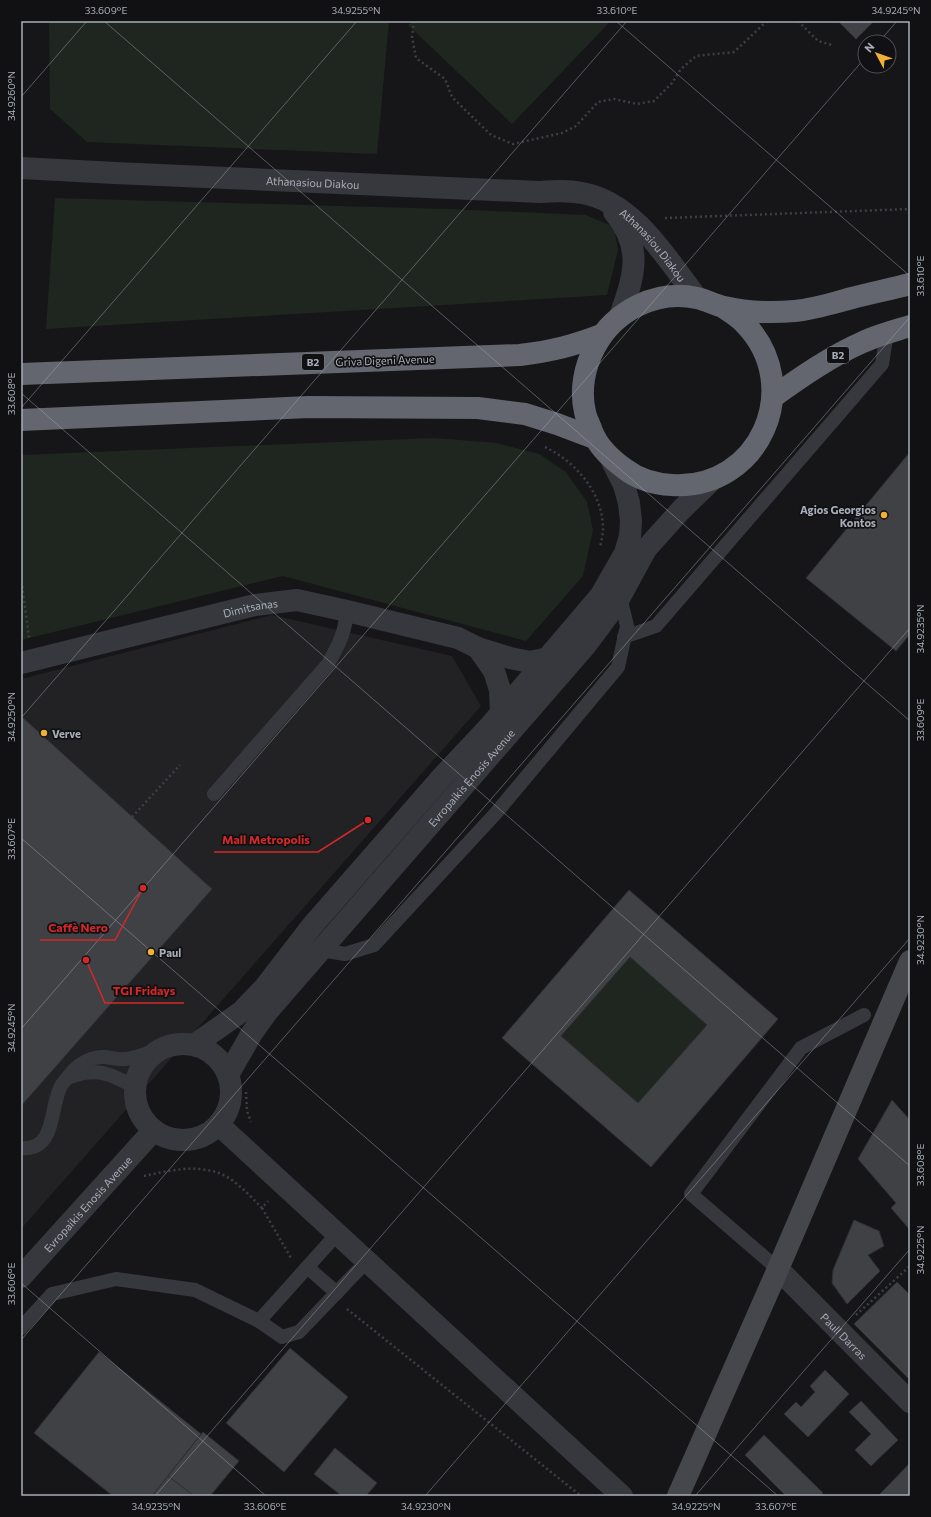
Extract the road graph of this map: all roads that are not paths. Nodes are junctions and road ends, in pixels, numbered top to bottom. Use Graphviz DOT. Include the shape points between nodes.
graph roads {
  1 [pos="21,168"];
  2 [pos="603,199"];
  3 [pos="910,284"];
  4 [pos="697,298"];
  5 [pos="723,307"];
  6 [pos="620,316"];
  7 [pos="910,326"];
  8 [pos="887,333"];
  9 [pos="601,335"];
  10 [pos="21,374"];
  11 [pos="773,397"];
  12 [pos="21,420"];
  13 [pos="594,438"];
  14 [pos="611,459"];
  15 [pos="712,480"];
  16 [pos="620,596"];
  17 [pos="347,610"];
  18 [pos="624,637"];
  19 [pos="478,648"];
  20 [pos="549,658"];
  21 [pos="27,661"];
  22 [pos="501,713"];
  23 [pos="214,794"];
  24 [pos="321,950"];
  25 [pos="910,961"];
  26 [pos="864,1015"];
  27 [pos="194,1045"];
  28 [pos="161,1049"];
  29 [pos="228,1075"];
  30 [pos="68,1078"];
  31 [pos="135,1087"];
  32 [pos="219,1125"];
  33 [pos="154,1130"];
  34 [pos="21,1148"];
  35 [pos="336,1234"];
  36 [pos="366,1262"];
  37 [pos="307,1267"];
  38 [pos="778,1269"];
  39 [pos="23,1271"];
  40 [pos="337,1293"];
  41 [pos="259,1321"];
  42 [pos="21,1328"];
  43 [pos="910,1402"];
  44 [pos="622,1496"];
  45 [pos="678,1496"];
  1 -- 2 [label="street, Athanasiou Diakou" via="539,192 564,191"];
  2 -- 4 [label="street, Athanasiou Diakou" via="633,219"];
  2 -- 6 [label="street, Athanasiou Diakou" via="621,220 634,253 630,286"];
  3 -- 5 [label="highway, Griva Digeni Avenue / B2" via="796,311"];
  4 -- 5 [label="highway, Griva Digeni Avenue / B2"];
  4 -- 6 [label="highway, Griva Digeni Avenue / B2" via="670,296 644,302"];
  5 -- 11 [label="highway, Griva Digeni Avenue / B2" via="744,323 761,344 771,370"];
  6 -- 9 [label="highway, Griva Digeni Avenue / B2"];
  7 -- 8 [label="highway, B2"];
  8 -- 11 [label="highway, B2" via="846,351"];
  8 -- 18 [label="lane" via="882,364 656,626"];
  9 -- 10 [label="highway, Griva Digeni Avenue / B2" via="572,346 520,355"];
  9 -- 13 [label="highway, Griva Digeni Avenue / B2" via="589,359 583,385 585,412"];
  11 -- 15 [label="highway, Griva Digeni Avenue / B2" via="764,432 755,447 728,472"];
  12 -- 13 [label="highway" via="310,407 478,408 525,414"];
  13 -- 14 [label="highway, Griva Digeni Avenue / B2"];
  14 -- 15 [label="highway, Griva Digeni Avenue / B2" via="633,475 658,484 685,486"];
  14 -- 20 [label="street, Evropaikis Enosis Avenue" via="624,485 629,503 630,536 625,553 601,595"];
  15 -- 16 [label="street, Evropaikis Enosis Avenue" via="646,549"];
  16 -- 18 [label="lane" via="627,626"];
  16 -- 24 [label="street, Evropaikis Enosis Avenue" via="586,645"];
  17 -- 19 [label="street, Dimitsanas" via="458,638"];
  17 -- 21 [label="street, Dimitsanas" via="297,600 255,605"];
  17 -- 23 [label="lane" via="341,641 328,664"];
  18 -- 24 [label="lane" via="618,667 496,813 374,945 345,954"];
  19 -- 20 [label="street, Dimitsanas" via="530,662"];
  19 -- 22 [label="street, Dimitsanas" via="494,671 500,690"];
  20 -- 22 [label="street, Evropaikis Enosis Avenue"];
  22 -- 27 [label="street, Evropaikis Enosis Avenue" via="312,926 265,987 241,1012"];
  24 -- 29 [label="street, Evropaikis Enosis Avenue" via="267,1012"];
  25 -- 38 [label="street"];
  26 -- 38 [label="lane" via="801,1048 691,1194"];
  27 -- 28 [label="street" via="177,1044"];
  27 -- 29 [label="street" via="210,1051 222,1063"];
  28 -- 30 [label="lane" via="127,1059 93,1058 77,1067"];
  28 -- 31 [label="street" via="148,1059 139,1072"];
  29 -- 32 [label="street" via="232,1094 228,1110"];
  30 -- 31 [label="lane" via="90,1071 99,1072 114,1076"];
  30 -- 34 [label="lane" via="61,1086 50,1130 45,1138 37,1146"];
  31 -- 33 [label="street" via="136,1102 141,1116"];
  32 -- 33 [label="street" via="193,1140 178,1140 163,1136"];
  32 -- 35 [label="street"];
  33 -- 39 [label="street, Evropaikis Enosis Avenue"];
  35 -- 36 [label="street"];
  35 -- 37 [label="lane"];
  36 -- 40 [label="lane"];
  36 -- 44 [label="street"];
  37 -- 40 [label="lane"];
  37 -- 41 [label="lane"];
  38 -- 43 [label="street, Paull Darras"];
  38 -- 45 [label="street"];
  40 -- 41 [label="lane" via="299,1332 282,1337"];
  41 -- 42 [label="lane" via="195,1290 116,1280 52,1294"];
}
